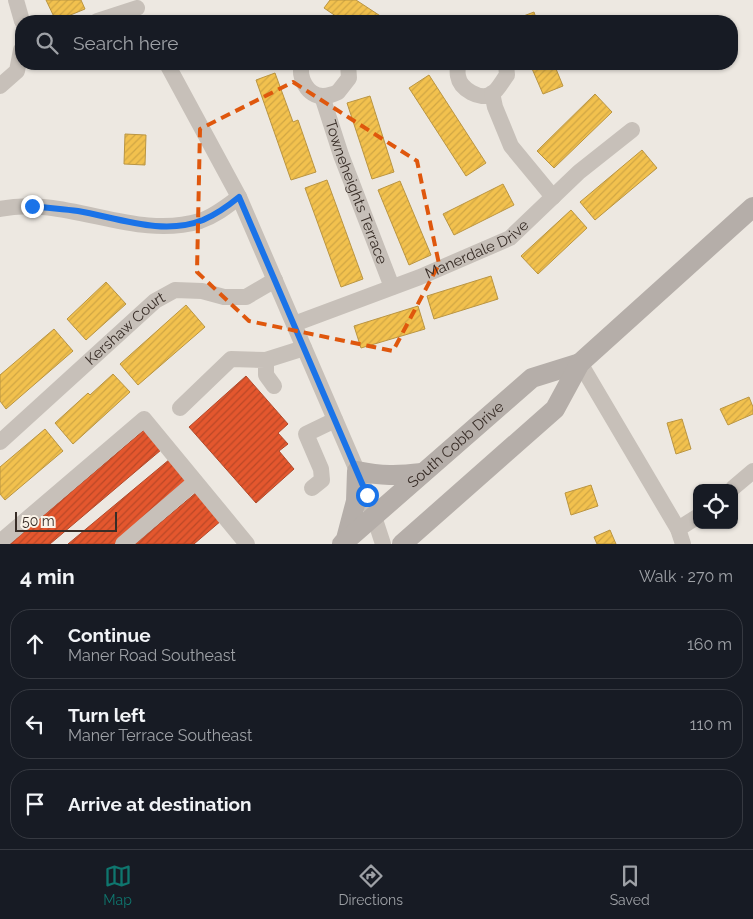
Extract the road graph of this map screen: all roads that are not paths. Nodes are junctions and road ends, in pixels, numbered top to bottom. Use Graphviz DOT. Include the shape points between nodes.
graph roads {
  1 [pos="16,0"];
  2 [pos="138,10"];
  3 [pos="22,15"];
  4 [pos="119,15"];
  5 [pos="17,70"];
  6 [pos="170,70"];
  7 [pos="302,70"];
  8 [pos="348,70"];
  9 [pos="458,70"];
  10 [pos="507,70"];
  11 [pos="0,86"];
  12 [pos="492,94"];
  13 [pos="322,96"];
  14 [pos="632,130"];
  15 [pos="239,197"];
  16 [pos="553,197"];
  17 [pos="753,207"];
  18 [pos="0,209"];
  19 [pos="275,280"];
  20 [pos="392,287"];
  21 [pos="294,324"];
  22 [pos="304,348"];
  23 [pos="266,360"];
  24 [pos="580,363"];
  25 [pos="274,386"];
  26 [pos="180,408"];
  27 [pos="335,420"];
  28 [pos="3,434"];
  29 [pos="357,471"];
  30 [pos="753,471"];
  31 [pos="422,473"];
  32 [pos="196,482"];
  33 [pos="738,484"];
  34 [pos="312,488"];
  35 [pos="438,512"];
  36 [pos="374,515"];
  37 [pos="693,522"];
  38 [pos="681,537"];
  39 [pos="0,542"];
  40 [pos="344,542"];
  41 [pos="123,544"];
  42 [pos="247,544"];
  43 [pos="383,544"];
  44 [pos="402,544"];
  45 [pos="424,544"];
  1 -- 3 [label="street"];
  2 -- 4 [label="street"];
  5 -- 11 [label="street"];
  6 -- 15 [label="street"];
  7 -- 13 [label="street" via="301,79 310,91"];
  8 -- 13 [label="street" via="349,78 338,92"];
  9 -- 12 [label="street" via="463,87 475,94"];
  10 -- 12 [label="street" via="507,75"];
  12 -- 16 [label="street" via="511,146"];
  13 -- 20 [label="street, Towneheights Terrace"];
  14 -- 16 [label="street, Manerdale Drive"];
  15 -- 18 [label="street" via="201,220 162,226 32,206"];
  15 -- 19 [label="street"];
  16 -- 20 [label="street, Manerdale Drive" via="510,238"];
  17 -- 24 [label="main road, South Cobb Drive"];
  19 -- 21 [label="street"];
  19 -- 28 [label="street, Kershaw Court" via="246,296 224,297 202,291 175,290 155,302"];
  20 -- 21 [label="street, Manerdale Drive"];
  21 -- 22 [label="street"];
  22 -- 23 [label="street"];
  22 -- 27 [label="street"];
  23 -- 25 [label="street" via="266,375"];
  23 -- 26 [label="street" via="231,360"];
  24 -- 31 [label="main road, South Cobb Drive" via="532,378"];
  24 -- 35 [label="main road, South Cobb Drive" via="555,409"];
  24 -- 38 [label="street"];
  27 -- 29 [label="street"];
  27 -- 34 [label="street" via="303,429 321,469 322,480"];
  29 -- 31 [label="main road" via="378,476"];
  29 -- 36 [label="street"];
  29 -- 40 [label="main road" via="356,501"];
  30 -- 33 [label="street"];
  31 -- 36 [label="main road, South Cobb Drive"];
  32 -- 39 [label="street" via="144,419"];
  32 -- 41 [label="street"];
  32 -- 42 [label="street"];
  35 -- 44 [label="main road, South Cobb Drive"];
  35 -- 45 [label="main road"];
  36 -- 40 [label="main road, South Cobb Drive"];
  36 -- 43 [label="street"];
  37 -- 38 [label="street"];
}
